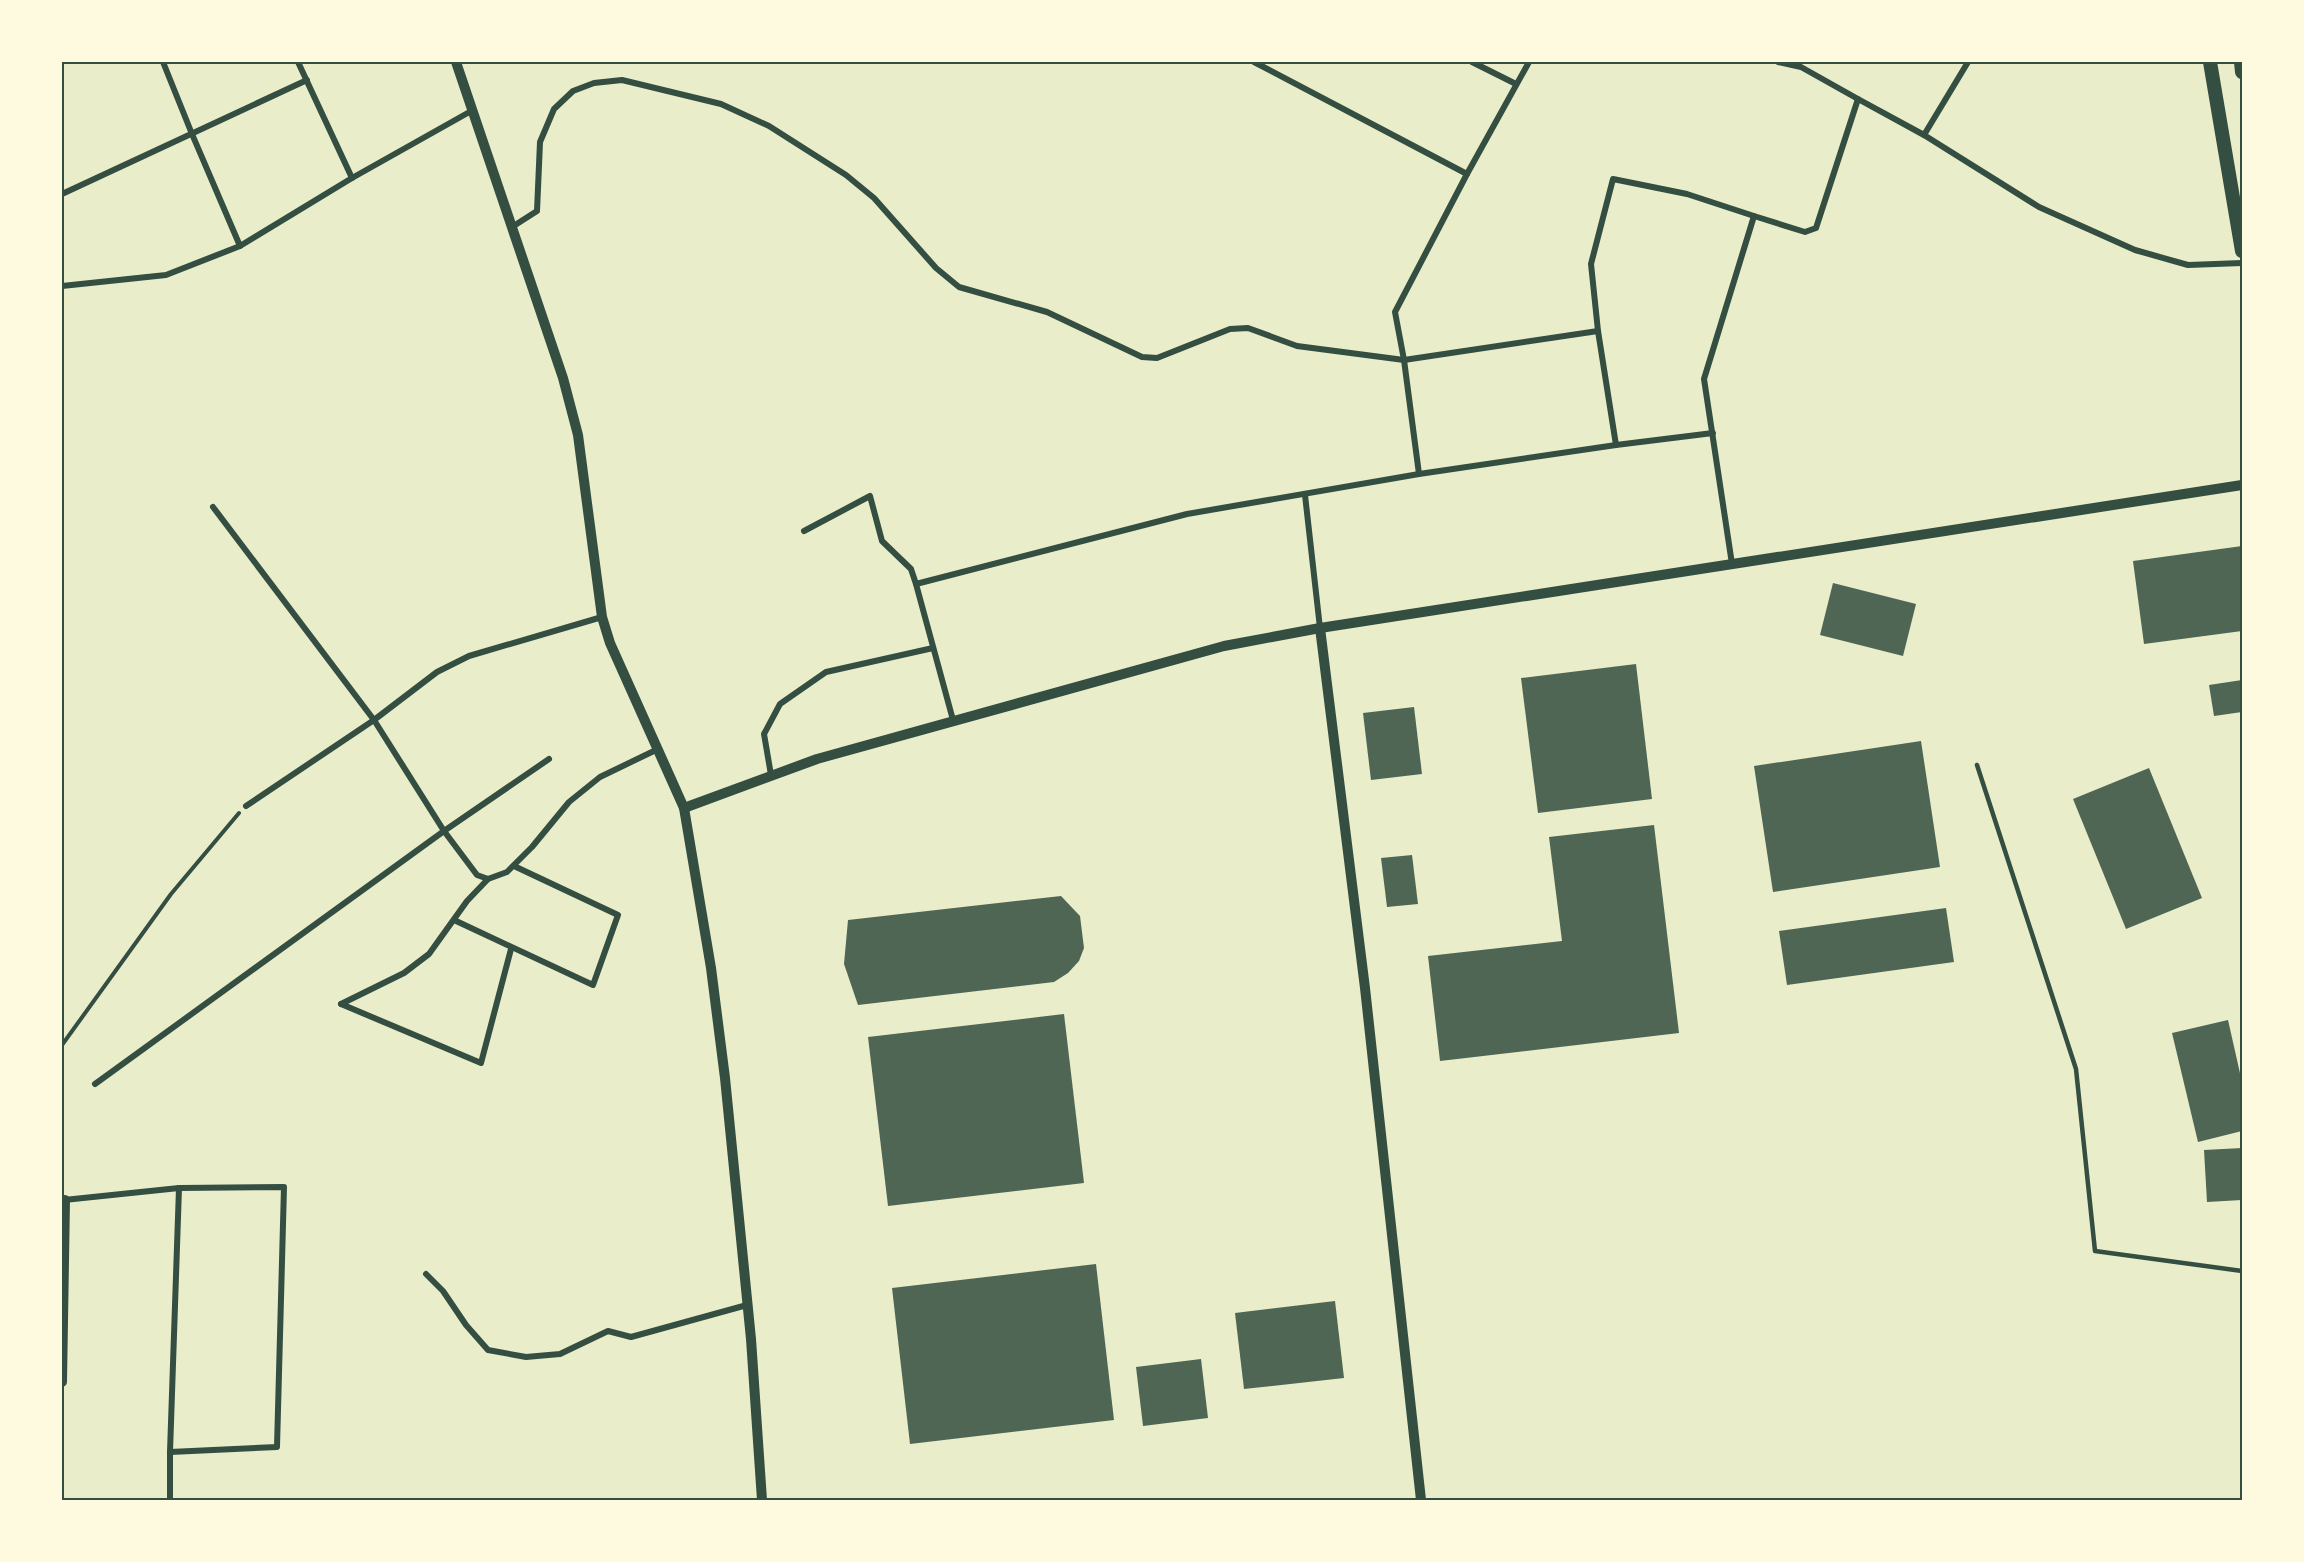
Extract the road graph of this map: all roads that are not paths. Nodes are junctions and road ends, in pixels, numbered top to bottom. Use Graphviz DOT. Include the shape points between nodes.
graph roads {
  1 [pos="164,62"];
  2 [pos="298,62"];
  3 [pos="456,62"];
  4 [pos="1254,62"];
  5 [pos="1472,62"];
  6 [pos="1529,62"];
  7 [pos="1778,62"];
  8 [pos="1968,62"];
  9 [pos="2210,62"];
  10 [pos="2241,62"];
  11 [pos="2242,72"];
  12 [pos="307,80"];
  13 [pos="1516,84"];
  14 [pos="1858,99"];
  15 [pos="473,110"];
  16 [pos="192,134"];
  17 [pos="1924,135"];
  18 [pos="1467,174"];
  19 [pos="352,178"];
  20 [pos="62,194"];
  21 [pos="1754,216"];
  22 [pos="511,227"];
  23 [pos="240,246"];
  24 [pos="2242,251"];
  25 [pos="2242,263"];
  26 [pos="62,286"];
  27 [pos="1598,331"];
  28 [pos="1404,360"];
  29 [pos="1713,433"];
  30 [pos="1616,445"];
  31 [pos="1419,474"];
  32 [pos="2242,485"];
  33 [pos="1305,495"];
  34 [pos="213,507"];
  35 [pos="804,531"];
  36 [pos="1732,564"];
  37 [pos="916,584"];
  38 [pos="602,616"];
  39 [pos="1320,628"];
  40 [pos="933,648"];
  41 [pos="374,720"];
  42 [pos="953,720"];
  43 [pos="658,749"];
  44 [pos="549,759"];
  45 [pos="1977,765"];
  46 [pos="771,775"];
  47 [pos="246,806"];
  48 [pos="684,808"];
  49 [pos="444,831"];
  50 [pos="514,866"];
  51 [pos="488,879"];
  52 [pos="454,920"];
  53 [pos="511,949"];
  54 [pos="95,1084"];
  55 [pos="179,1188"];
  56 [pos="63,1200"];
  57 [pos="2242,1271"];
  58 [pos="426,1274"];
  59 [pos="747,1305"];
  60 [pos="62,1382"];
  61 [pos="170,1452"];
  62 [pos="170,1500"];
  63 [pos="762,1500"];
  64 [pos="1421,1500"];
  1 -- 16 [label="street"];
  2 -- 12 [label="street"];
  3 -- 15 [label="street"];
  4 -- 18 [label="street"];
  5 -- 13 [label="street"];
  6 -- 13 [label="street"];
  7 -- 14 [label="street" via="1801,67"];
  8 -- 17 [label="street"];
  9 -- 24 [label="highway"];
  10 -- 11 [label="highway"];
  12 -- 16 [label="street"];
  12 -- 19 [label="street"];
  13 -- 18 [label="street"];
  14 -- 17 [label="street"];
  14 -- 21 [label="street" via="1816,228 1805,232"];
  15 -- 19 [label="street"];
  15 -- 22 [label="street"];
  16 -- 20 [label="street"];
  16 -- 23 [label="street"];
  17 -- 25 [label="street" via="2039,207 2135,250 2188,265"];
  18 -- 28 [label="street" via="1395,312"];
  19 -- 23 [label="street"];
  21 -- 27 [label="street" via="1687,194 1613,179 1591,264"];
  21 -- 29 [label="street" via="1704,379"];
  22 -- 28 [label="street" via="537,211 540,142 554,108 573,91 594,82 622,80 721,104 770,126 874,198 936,268 959,287 1047,312 1142,357 1157,358 1230,329 1248,328 1297,346"];
  22 -- 38 [label="street" via="563,378 578,435"];
  23 -- 26 [label="street" via="166,275"];
  27 -- 28 [label="street"];
  27 -- 30 [label="street"];
  28 -- 31 [label="street"];
  29 -- 30 [label="street"];
  29 -- 36 [label="street"];
  30 -- 31 [label="street"];
  31 -- 33 [label="street"];
  32 -- 36 [label="street"];
  33 -- 37 [label="street" via="1187,514"];
  33 -- 39 [label="street"];
  34 -- 41 [label="street"];
  35 -- 37 [label="street" via="870,496 882,541 911,569"];
  36 -- 39 [label="street"];
  37 -- 40 [label="street"];
  38 -- 41 [label="street" via="469,656 437,672"];
  38 -- 43 [label="street" via="610,643"];
  39 -- 42 [label="street" via="1224,646"];
  39 -- 64 [label="street" via="1365,988"];
  40 -- 42 [label="street"];
  40 -- 46 [label="street" via="826,672 780,704 764,734"];
  41 -- 47 [label="street"];
  41 -- 49 [label="street"];
  42 -- 46 [label="street"];
  43 -- 48 [label="street"];
  43 -- 50 [label="street" via="600,777 569,802"];
  44 -- 49 [label="street"];
  45 -- 57 [label="lane" via="2076,1069 2095,1251"];
  46 -- 48 [label="street"];
  48 -- 59 [label="street" via="711,968"];
  49 -- 51 [label="street" via="477,875"];
  49 -- 54 [label="street"];
  50 -- 51 [label="street"];
  50 -- 53 [label="street" via="618,915 593,985"];
  51 -- 52 [label="street"];
  52 -- 53 [label="street"];
  52 -- 53 [label="street" via="429,954 404,973 341,1004 481,1063"];
  55 -- 56 [label="street"];
  55 -- 61 [label="street"];
  55 -- 61 [label="street" via="284,1187 277,1447"];
  56 -- 60 [label="street"];
  58 -- 59 [label="street" via="488,1350 526,1357 560,1354 608,1331 631,1337"];
  59 -- 63 [label="street"];
  61 -- 62 [label="street"];
}
